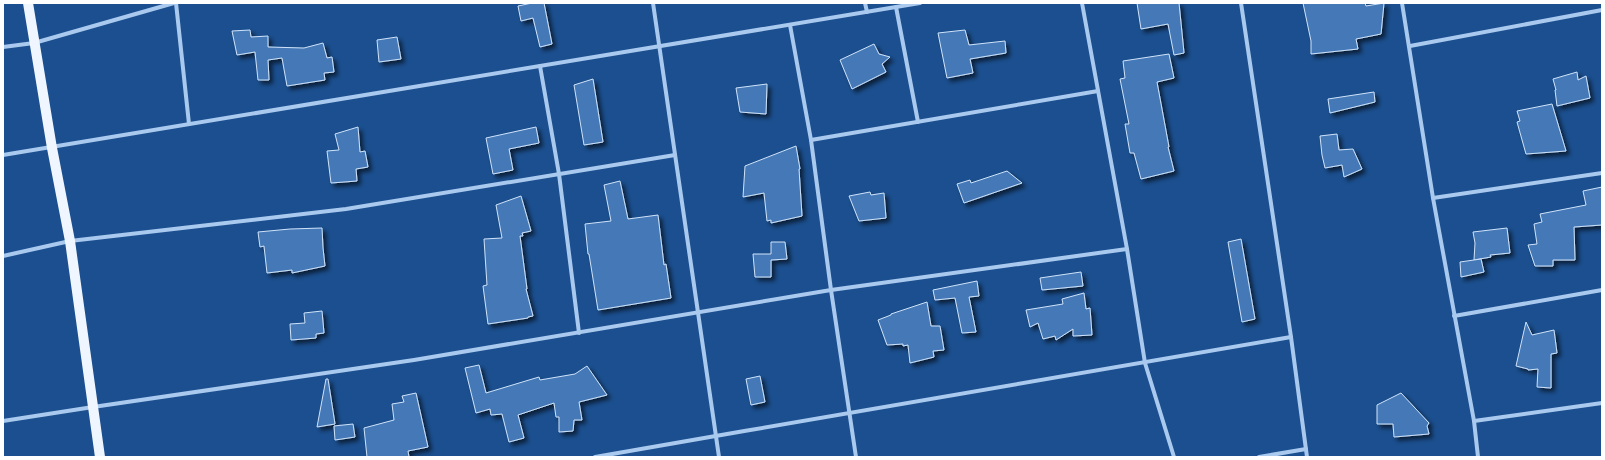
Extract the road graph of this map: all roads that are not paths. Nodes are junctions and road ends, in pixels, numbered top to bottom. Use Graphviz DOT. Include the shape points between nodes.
graph roads {
  1 [pos="28,3"];
  2 [pos="175,3"];
  3 [pos="653,3"];
  4 [pos="865,3"];
  5 [pos="920,3"];
  6 [pos="1082,3"];
  7 [pos="1241,3"];
  8 [pos="1402,3"];
  9 [pos="896,7"];
  10 [pos="1602,10"];
  11 [pos="866,12"];
  12 [pos="790,24"];
  13 [pos="34,43"];
  14 [pos="660,46"];
  15 [pos="1410,46"];
  16 [pos="3,47"];
  17 [pos="540,66"];
  18 [pos="1098,91"];
  19 [pos="918,122"];
  20 [pos="189,124"];
  21 [pos="811,140"];
  22 [pos="52,148"];
  23 [pos="3,155"];
  24 [pos="675,155"];
  25 [pos="1602,173"];
  26 [pos="559,174"];
  27 [pos="1434,198"];
  28 [pos="70,240"];
  29 [pos="1127,249"];
  30 [pos="3,256"];
  31 [pos="831,290"];
  32 [pos="1602,290"];
  33 [pos="698,312"];
  34 [pos="1454,316"];
  35 [pos="579,333"];
  36 [pos="1291,337"];
  37 [pos="1145,364"];
  38 [pos="1602,403"];
  39 [pos="93,407"];
  40 [pos="849,412"];
  41 [pos="1474,421"];
  42 [pos="3,422"];
  43 [pos="716,436"];
  44 [pos="1306,449"];
  45 [pos="100,457"];
  46 [pos="595,457"];
  47 [pos="719,457"];
  48 [pos="856,457"];
  49 [pos="1174,457"];
  50 [pos="1259,457"];
  51 [pos="1307,457"];
  52 [pos="1478,457"];
  1 -- 13 [label="main road"];
  2 -- 13 [label="street"];
  2 -- 20 [label="street"];
  3 -- 14 [label="street"];
  4 -- 11 [label="street"];
  5 -- 9 [label="street"];
  6 -- 18 [label="street"];
  7 -- 36 [label="street"];
  8 -- 15 [label="street"];
  9 -- 11 [label="street"];
  9 -- 19 [label="street"];
  10 -- 15 [label="street"];
  11 -- 12 [label="street"];
  12 -- 14 [label="street"];
  12 -- 21 [label="street"];
  13 -- 16 [label="street"];
  13 -- 22 [label="main road"];
  14 -- 17 [label="street"];
  14 -- 24 [label="street"];
  15 -- 27 [label="street"];
  17 -- 20 [label="street"];
  17 -- 26 [label="street"];
  18 -- 19 [label="street"];
  18 -- 29 [label="street"];
  19 -- 21 [label="street"];
  20 -- 22 [label="street"];
  21 -- 31 [label="street"];
  22 -- 23 [label="street"];
  22 -- 28 [label="main road"];
  24 -- 26 [label="street"];
  24 -- 33 [label="street"];
  25 -- 27 [label="street"];
  26 -- 28 [label="street" via="346,209"];
  26 -- 35 [label="street"];
  27 -- 34 [label="street"];
  28 -- 30 [label="street"];
  28 -- 39 [label="main road"];
  29 -- 31 [label="street"];
  29 -- 37 [label="street"];
  31 -- 33 [label="street"];
  31 -- 40 [label="street"];
  32 -- 34 [label="street"];
  33 -- 35 [label="street"];
  33 -- 43 [label="street"];
  34 -- 41 [label="street"];
  35 -- 39 [label="street"];
  36 -- 37 [label="street"];
  36 -- 44 [label="street"];
  37 -- 40 [label="street"];
  37 -- 49 [label="street"];
  38 -- 41 [label="street"];
  39 -- 42 [label="street"];
  39 -- 45 [label="main road"];
  40 -- 43 [label="street"];
  40 -- 48 [label="street"];
  41 -- 52 [label="street"];
  43 -- 46 [label="street"];
  43 -- 47 [label="street"];
  44 -- 50 [label="street"];
  44 -- 51 [label="street"];
}
